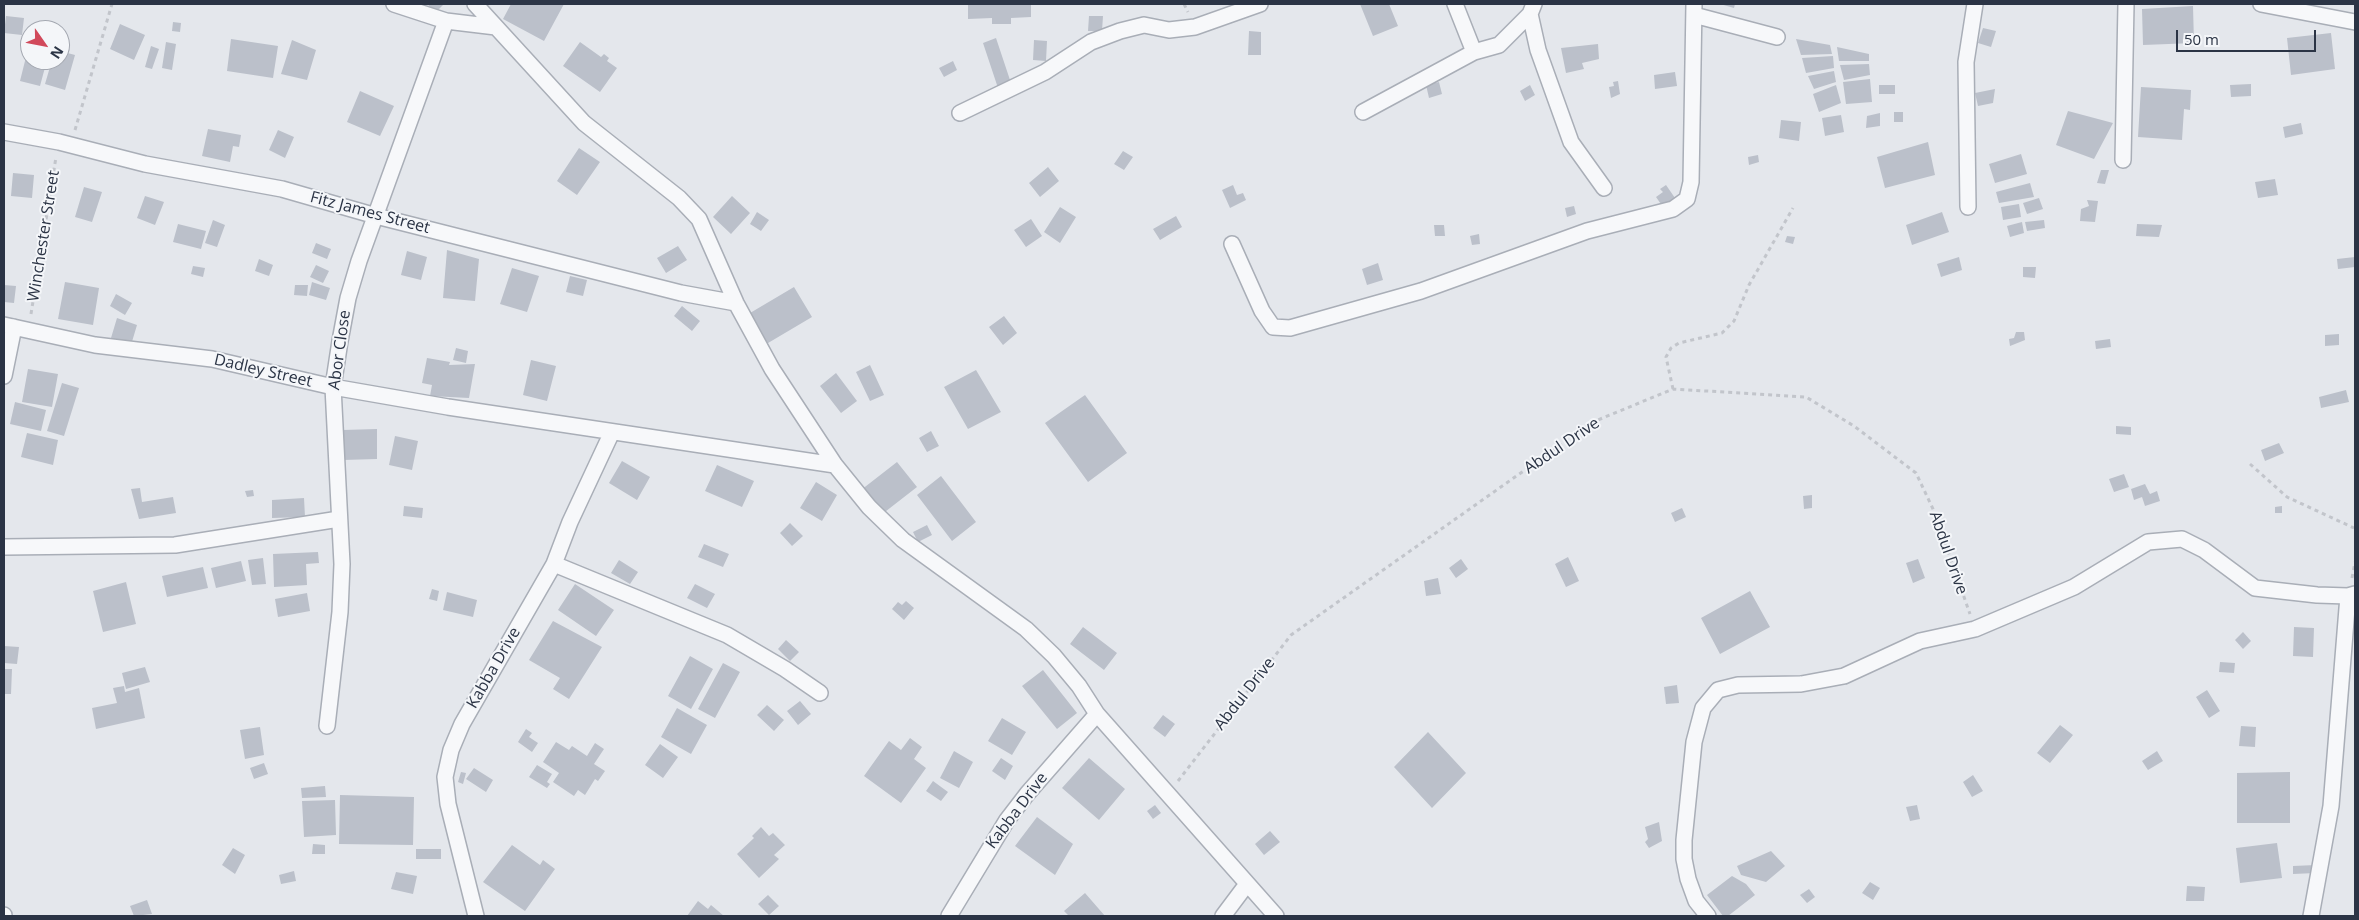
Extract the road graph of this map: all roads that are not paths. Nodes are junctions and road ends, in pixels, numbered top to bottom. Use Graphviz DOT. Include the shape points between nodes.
graph roads {
  1 [pos="394,4"];
  2 [pos="475,4"];
  3 [pos="1260,4"];
  4 [pos="1455,4"];
  5 [pos="1975,4"];
  6 [pos="2126,4"];
  7 [pos="2261,4"];
  8 [pos="1532,9"];
  9 [pos="1694,9"];
  10 [pos="446,21"];
  11 [pos="2355,22"];
  12 [pos="496,27"];
  13 [pos="1777,37"];
  14 [pos="1474,52"];
  15 [pos="1363,112"];
  16 [pos="960,113"];
  17 [pos="4,132"];
  18 [pos="2123,160"];
  19 [pos="1604,188"];
  20 [pos="1968,207"];
  21 [pos="376,216"];
  22 [pos="1232,244"];
  23 [pos="736,302"];
  24 [pos="16,327"];
  25 [pos="4,376"];
  26 [pos="333,387"];
  27 [pos="612,432"];
  28 [pos="835,465"];
  29 [pos="339,519"];
  30 [pos="4,547"];
  31 [pos="554,564"];
  32 [pos="2351,595"];
  33 [pos="820,693"];
  34 [pos="1097,714"];
  35 [pos="327,726"];
  36 [pos="1247,884"];
  37 [pos="476,916"];
  38 [pos="949,916"];
  39 [pos="1223,916"];
  40 [pos="1276,916"];
  41 [pos="1708,916"];
  42 [pos="2311,916"];
  1 -- 10 [label="street"];
  2 -- 12 [label="street"];
  3 -- 16 [label="street" via="1195,27 1168,30 1144,25 1120,31 1091,42 1045,72"];
  4 -- 14 [label="street"];
  5 -- 20 [label="street" via="1966,62"];
  6 -- 18 [label="street"];
  7 -- 11 [label="street"];
  8 -- 14 [label="street" via="1499,45"];
  8 -- 19 [label="street" via="1538,50 1571,142"];
  9 -- 13 [label="street"];
  9 -- 22 [label="street" via="1691,182 1687,198 1673,209 1587,231 1421,292 1290,328 1273,327 1262,311"];
  10 -- 12 [label="street"];
  10 -- 21 [label="street, Abor Close"];
  12 -- 23 [label="street" via="584,123 679,198 699,219"];
  14 -- 15 [label="street"];
  17 -- 21 [label="street, Fitz James Street" via="64,143 145,164 282,189"];
  21 -- 23 [label="street, Fitz James Street" via="681,293"];
  21 -- 26 [label="street, Abor Close" via="348,298"];
  23 -- 28 [label="street" via="772,369"];
  24 -- 25 [label="street"];
  24 -- 26 [label="street, Dadley Street" via="95,345 212,359"];
  26 -- 27 [label="street, Dadley Street"];
  26 -- 29 [label="street, Abor Close"];
  27 -- 28 [label="street, Dadley Street"];
  27 -- 31 [label="street, Kabba Drive"];
  28 -- 34 [label="street" via="869,507 903,540 1026,629 1054,656"];
  29 -- 30 [label="street" via="175,545"];
  29 -- 35 [label="street, Abor Close" via="342,564 340,612"];
  31 -- 33 [label="street" via="727,635"];
  31 -- 37 [label="street, Kabba Drive" via="462,724 451,750 445,777 448,804"];
  32 -- 41 [label="street" via="2255,588 2204,550 2182,539 2148,542 2074,587 1975,629 1920,641 1844,676 1801,684 1738,685 1718,690 1703,708 1694,742 1684,840 1688,879 1696,901"];
  32 -- 42 [label="street" via="2331,806"];
  34 -- 36 [label="street"];
  34 -- 38 [label="street, Kabba Drive" via="1012,813"];
  36 -- 39 [label="street"];
  36 -- 40 [label="street"];
}
